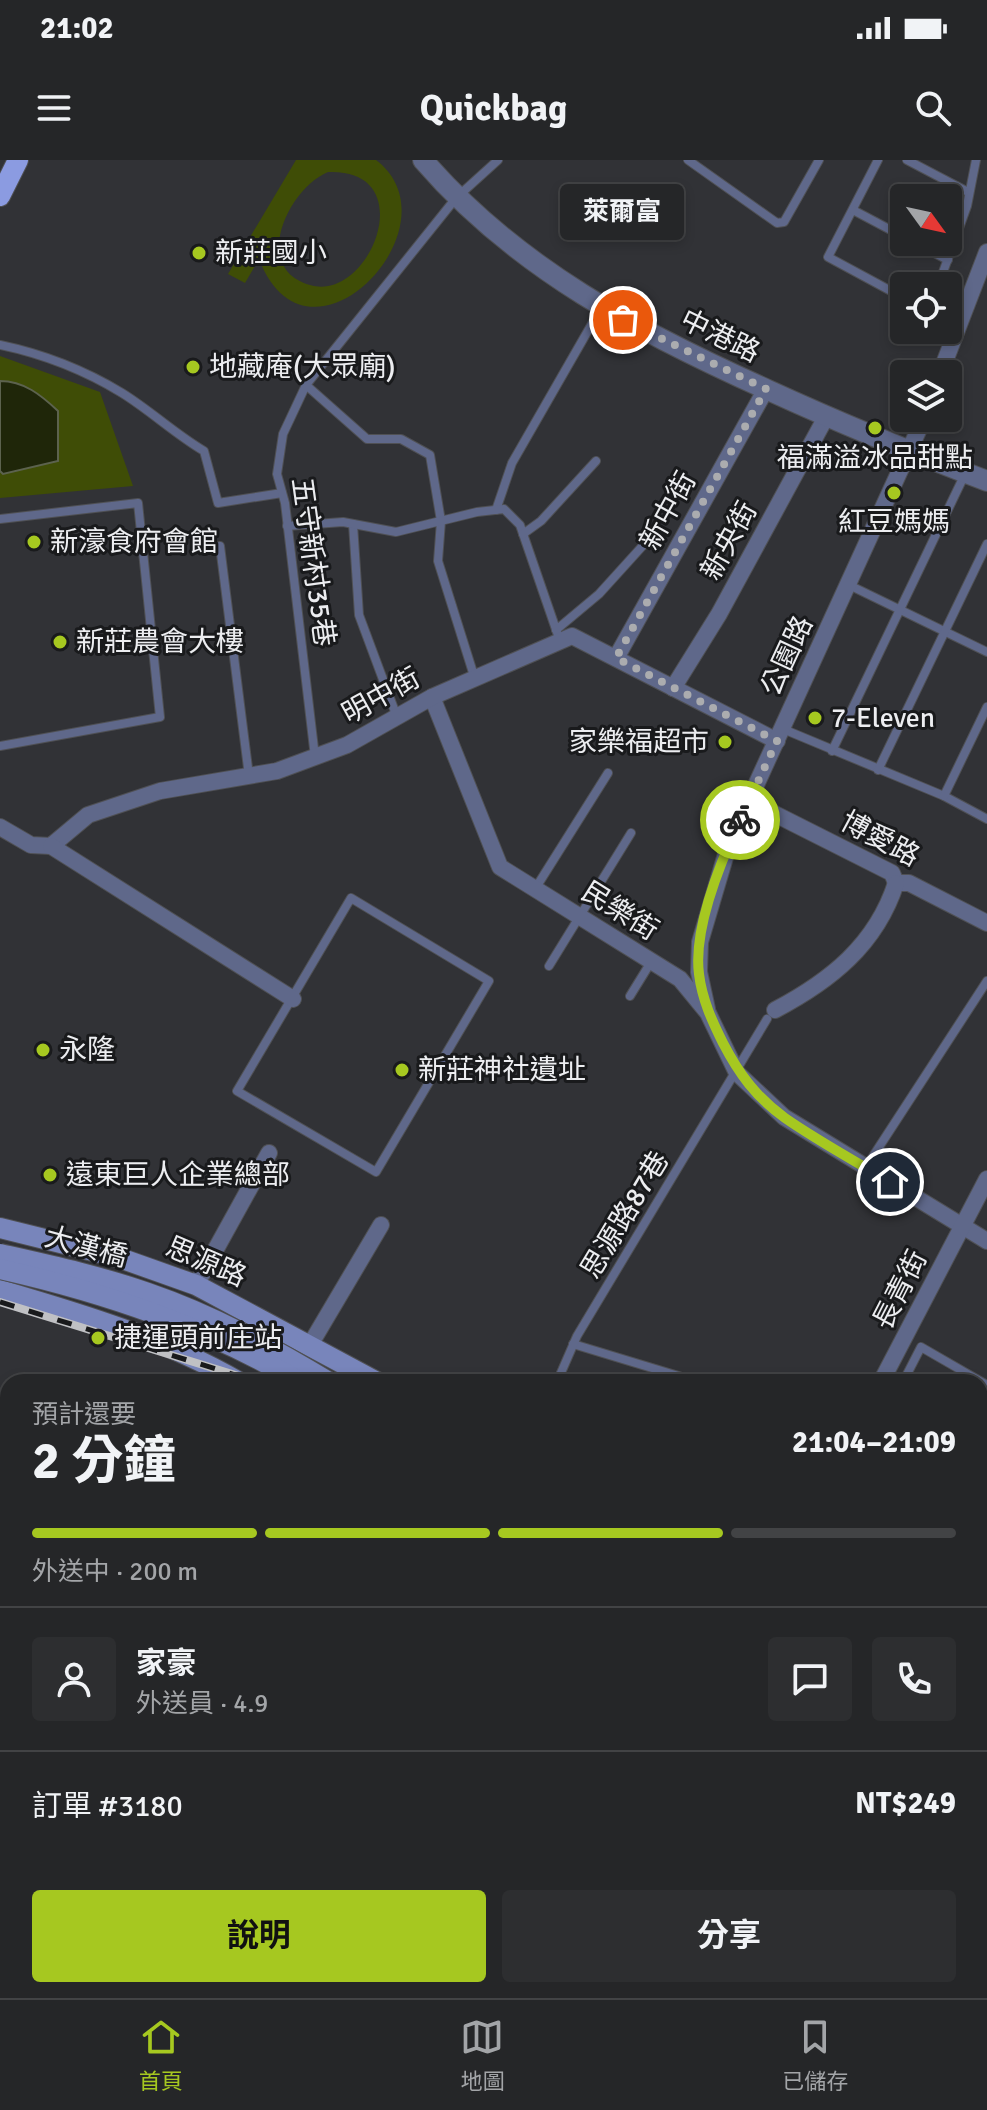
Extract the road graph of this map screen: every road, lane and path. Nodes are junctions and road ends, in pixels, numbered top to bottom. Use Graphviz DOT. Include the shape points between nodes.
graph roads {
  1 [pos="18,160"];
  2 [pos="423,160"];
  3 [pos="498,160"];
  4 [pos="688,160"];
  5 [pos="708,160"];
  6 [pos="819,160"];
  7 [pos="878,160"];
  8 [pos="907,160"];
  9 [pos="976,160"];
  10 [pos="701,170"];
  11 [pos="968,192"];
  12 [pos="0,196"];
  13 [pos="456,198"];
  14 [pos="853,210"];
  15 [pos="890,230"];
  16 [pos="987,252"];
  17 [pos="940,256"];
  18 [pos="948,260"];
  19 [pos="943,272"];
  20 [pos="890,290"];
  21 [pos="962,305"];
  22 [pos="601,308"];
  23 [pos="0,345"];
  24 [pos="306,385"];
  25 [pos="766,389"];
  26 [pos="826,417"];
  27 [pos="919,432"];
  28 [pos="911,452"];
  29 [pos="596,461"];
  30 [pos="965,473"];
  31 [pos="987,481"];
  32 [pos="282,493"];
  33 [pos="496,510"];
  34 [pos="0,519"];
  35 [pos="441,521"];
  36 [pos="353,524"];
  37 [pos="287,526"];
  38 [pos="657,530"];
  39 [pos="523,534"];
  40 [pos="987,544"];
  41 [pos="220,546"];
  42 [pos="849,585"];
  43 [pos="900,610"];
  44 [pos="947,632"];
  45 [pos="558,635"];
  46 [pos="987,652"];
  47 [pos="616,658"];
  48 [pos="475,679"];
  49 [pos="673,688"];
  50 [pos="432,697"];
  51 [pos="987,707"];
  52 [pos="397,717"];
  53 [pos="780,735"];
  54 [pos="0,746"];
  55 [pos="832,751"];
  56 [pos="315,757"];
  57 [pos="878,770"];
  58 [pos="608,773"];
  59 [pos="249,776"];
  60 [pos="944,796"];
  61 [pos="749,801"];
  62 [pos="987,819"];
  63 [pos="0,827"];
  64 [pos="631,833"];
  65 [pos="51,846"];
  66 [pos="896,883"];
  67 [pos="535,889"];
  68 [pos="580,916"];
  69 [pos="987,923"];
  70 [pos="652,961"];
  71 [pos="549,966"];
  72 [pos="987,981"];
  73 [pos="630,996"];
  74 [pos="293,999"];
  75 [pos="708,1013"];
  76 [pos="771,1015"];
  77 [pos="737,1073"];
  78 [pos="269,1153"];
  79 [pos="866,1167"];
  80 [pos="987,1179"];
  81 [pos="381,1225"];
  82 [pos="962,1226"];
  83 [pos="0,1228"];
  84 [pos="987,1241"];
  85 [pos="61,1243"];
  86 [pos="0,1254"];
  87 [pos="117,1257"];
  88 [pos="0,1269"];
  89 [pos="196,1285"];
  90 [pos="0,1290"];
  91 [pos="0,1304"];
  92 [pos="51,1305"];
  93 [pos="104,1321"];
  94 [pos="127,1332"];
  95 [pos="573,1344"];
  96 [pos="310,1345"];
  97 [pos="223,1374"];
  98 [pos="285,1374"];
  99 [pos="315,1374"];
  100 [pos="363,1374"];
  101 [pos="560,1374"];
  102 [pos="672,1374"];
  103 [pos="885,1374"];
  104 [pos="907,1374"];
  105 [pos="968,1374"];
  1 -- 12 [label="main road"];
  2 -- 13 [label="street, 中港路"];
  3 -- 13 [label="lane, 五守新村35巷"];
  4 -- 10 [label="lane"];
  5 -- 10 [label="lane"];
  6 -- 10 [label="lane" via="784,222 777,223"];
  7 -- 14 [label="lane"];
  8 -- 11 [label="lane"];
  9 -- 11 [label="lane"];
  11 -- 18 [label="lane"];
  13 -- 22 [label="street, 中港路" via="533,264"];
  13 -- 24 [label="lane, 五守新村35巷"];
  14 -- 15 [label="lane"];
  14 -- 20 [label="lane" via="828,257"];
  16 -- 21 [label="street"];
  17 -- 18 [label="lane"];
  18 -- 19 [label="lane"];
  22 -- 25 [label="street, 中港路"];
  22 -- 33 [label="lane" via="512,463"];
  23 -- 32 [label="lane" via="45,355 123,394 204,451 218,503"];
  24 -- 32 [label="lane, 五守新村35巷" via="283,434 277,474"];
  24 -- 35 [label="lane" via="367,439 401,439 430,455"];
  25 -- 26 [label="street, 中港路"];
  25 -- 47 [label="street, 新中街"];
  26 -- 28 [label="street, 中港路"];
  26 -- 49 [label="street, 新央街"];
  27 -- 28 [label="street, 公園路"];
  28 -- 30 [label="street, 中港路"];
  28 -- 42 [label="street, 公園路"];
  29 -- 39 [label="lane"];
  30 -- 31 [label="street, 中港路"];
  30 -- 43 [label="lane"];
  32 -- 37 [label="lane, 五守新村35巷"];
  33 -- 35 [label="lane"];
  33 -- 39 [label="lane" via="504,509"];
  34 -- 54 [label="lane" via="138,503 160,717"];
  35 -- 36 [label="lane" via="396,532"];
  35 -- 48 [label="lane" via="438,561"];
  36 -- 37 [label="lane"];
  36 -- 52 [label="lane" via="359,615"];
  37 -- 56 [label="lane, 五守新村35巷"];
  38 -- 45 [label="lane"];
  39 -- 45 [label="lane"];
  40 -- 44 [label="lane"];
  41 -- 59 [label="lane"];
  42 -- 43 [label="lane"];
  42 -- 53 [label="street, 公園路"];
  43 -- 44 [label="lane"];
  43 -- 55 [label="lane"];
  44 -- 46 [label="lane"];
  44 -- 57 [label="lane"];
  45 -- 47 [label="street" via="572,636"];
  45 -- 48 [label="street, 明中街"];
  47 -- 49 [label="street"];
  48 -- 50 [label="street, 明中街"];
  49 -- 53 [label="street"];
  50 -- 52 [label="street, 明中街"];
  50 -- 67 [label="street, 民樂街" via="500,867"];
  51 -- 60 [label="lane"];
  52 -- 56 [label="street, 明中街"];
  53 -- 55 [label="lane"];
  53 -- 61 [label="street, 公園路"];
  55 -- 57 [label="lane"];
  56 -- 59 [label="street, 明中街"];
  57 -- 60 [label="lane"];
  58 -- 67 [label="lane"];
  59 -- 65 [label="street, 明中街" via="160,791 88,815"];
  60 -- 62 [label="lane"];
  61 -- 66 [label="street, 博愛路" via="892,873"];
  61 -- 75 [label="street, 公園路" via="713,888 700,942 699,972"];
  63 -- 65 [label="street" via="31,845"];
  64 -- 68 [label="lane"];
  65 -- 74 [label="street"];
  66 -- 69 [label="street, 博愛路" via="909,883"];
  66 -- 76 [label="street" via="889,905 857,954 818,988"];
  67 -- 68 [label="street, 民樂街"];
  68 -- 70 [label="street, 民樂街"];
  68 -- 71 [label="lane"];
  70 -- 73 [label="lane"];
  70 -- 75 [label="street, 民樂街" via="680,979"];
  72 -- 79 [label="lane"];
  74 -- 74 [label="lane" via="237,1091 376,1172 489,981 351,898"];
  75 -- 77 [label="street, 民樂街"];
  76 -- 77 [label="lane, 思源路87巷"];
  77 -- 79 [label="street, 民樂街" via="784,1117"];
  77 -- 95 [label="lane, 思源路87巷"];
  78 -- 89 [label="street"];
  79 -- 82 [label="street, 民樂街"];
  80 -- 82 [label="street, 長青街"];
  81 -- 96 [label="street"];
  82 -- 84 [label="street, 民樂街"];
  82 -- 103 [label="street, 長青街"];
  83 -- 85 [label="main road, 思源路"];
  85 -- 87 [label="main road, 思源路"];
  85 -- 92 [label="main road"];
  86 -- 99 [label="main road, 大漢橋, bridge" via="172,1302 235,1329"];
  87 -- 89 [label="main road, 思源路"];
  87 -- 93 [label="main road"];
  88 -- 98 [label="main road, 大漢橋, bridge" via="165,1316"];
  89 -- 96 [label="main road, 思源路"];
  90 -- 92 [label="main road"];
  91 -- 94 [label="main road"];
  92 -- 93 [label="main road"];
  93 -- 94 [label="main road"];
  94 -- 97 [label="main road"];
  95 -- 101 [label="lane, 思源路87巷"];
  95 -- 102 [label="lane"];
  96 -- 100 [label="main road, 思源路"];
  104 -- 105 [label="lane" via="921,1347"];
}
